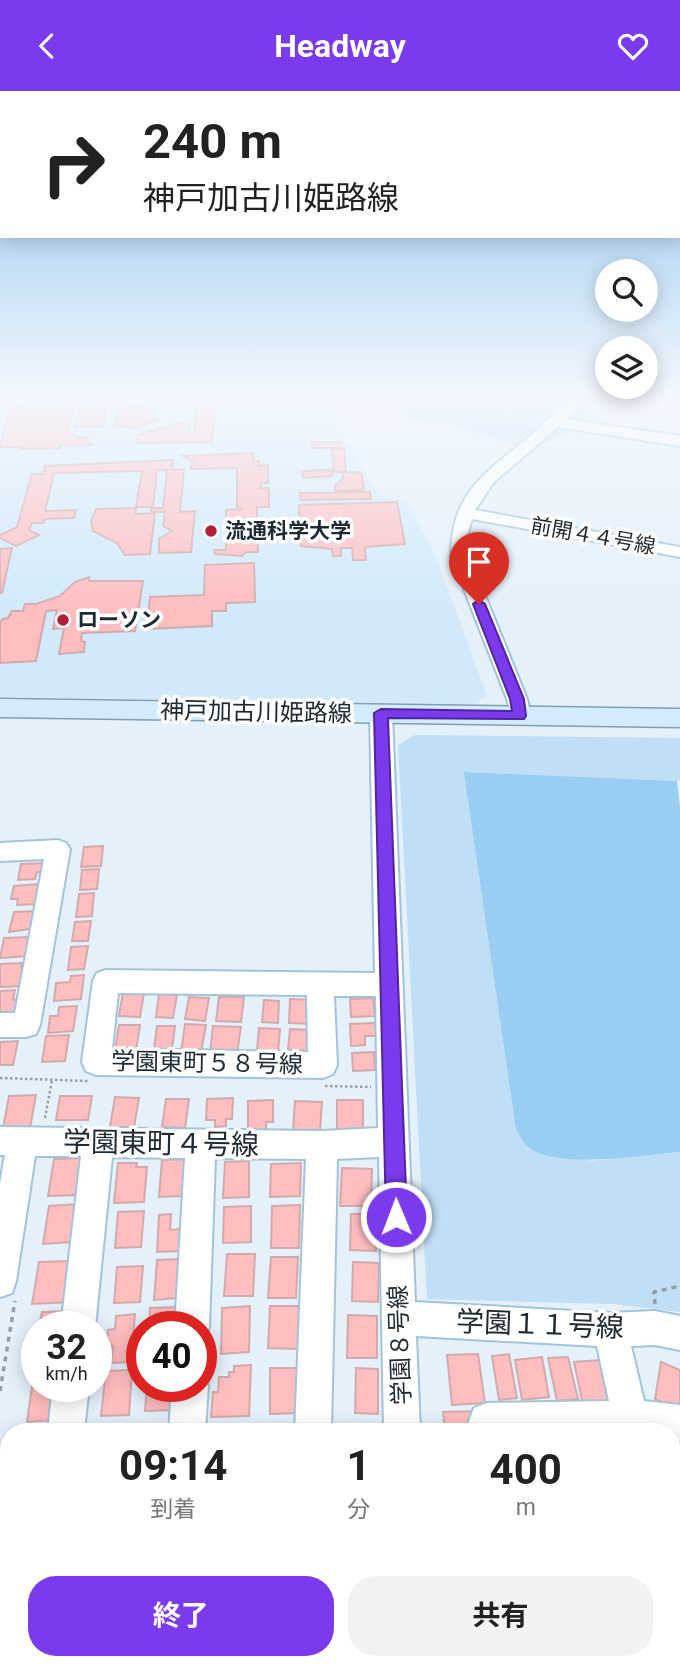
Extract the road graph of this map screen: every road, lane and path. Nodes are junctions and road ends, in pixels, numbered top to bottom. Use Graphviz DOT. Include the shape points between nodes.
graph roads {
  1 [pos="498,469"];
  2 [pos="466,513"];
  3 [pos="680,552"];
  4 [pos="0,708"];
  5 [pos="381,713"];
  6 [pos="520,716"];
  7 [pos="680,718"];
  8 [pos="0,852"];
  9 [pos="320,984"];
  10 [pos="390,985"];
  11 [pos="0,1025"];
  12 [pos="52,1080"];
  13 [pos="21,1141"];
  14 [pos="98,1142"];
  15 [pos="394,1142"];
  16 [pos="201,1143"];
  17 [pos="322,1145"];
  18 [pos="0,1281"];
  19 [pos="680,1286"];
  20 [pos="80,1311"];
  21 [pos="193,1311"];
  22 [pos="399,1318"];
  23 [pos="610,1330"];
  24 [pos="668,1330"];
  25 [pos="69,1402"];
  26 [pos="189,1402"];
  27 [pos="67,1423"];
  28 [pos="188,1423"];
  29 [pos="313,1423"];
  30 [pos="402,1423"];
  31 [pos="487,1423"];
  32 [pos="560,1423"];
  33 [pos="632,1423"];
  34 [pos="643,1423"];
  35 [pos="680,1423"];
  1 -- 2 [label="street"];
  2 -- 3 [label="street, 前開４４号線"];
  2 -- 6 [label="street" via="457,538 460,555"];
  4 -- 5 [label="main road, 神戸加古川姫路線"];
  5 -- 6 [label="main road, 神戸加古川姫路線"];
  5 -- 10 [label="street, 学園８号線"];
  6 -- 7 [label="main road, 神戸加古川姫路線"];
  8 -- 11 [label="street" via="58,849 26,1025"];
  9 -- 9 [label="street, 学園東町５８号線" via="106,981 96,1062 323,1065"];
  9 -- 10 [label="street, 学園東町５８号線"];
  10 -- 15 [label="street, 学園８号線"];
  12 -- 13 [label="path"];
  13 -- 14 [label="street, 学園東町４号線"];
  13 -- 18 [label="street"];
  14 -- 16 [label="street, 学園東町４号線"];
  14 -- 20 [label="street"];
  15 -- 17 [label="street, 学園東町４号線"];
  15 -- 22 [label="street, 学園８号線"];
  16 -- 17 [label="street, 学園東町４号線"];
  16 -- 21 [label="street"];
  17 -- 29 [label="street"];
  19 -- 24 [label="path" via="654,1292"];
  22 -- 23 [label="street, 学園１１号線"];
  22 -- 30 [label="street, 学園８号線"];
  23 -- 24 [label="street, 学園１１号線"];
  23 -- 33 [label="street"];
  25 -- 27 [label="street"];
  26 -- 28 [label="street"];
  31 -- 32 [label="street"];
  34 -- 35 [label="street" via="665,1419"];
}
